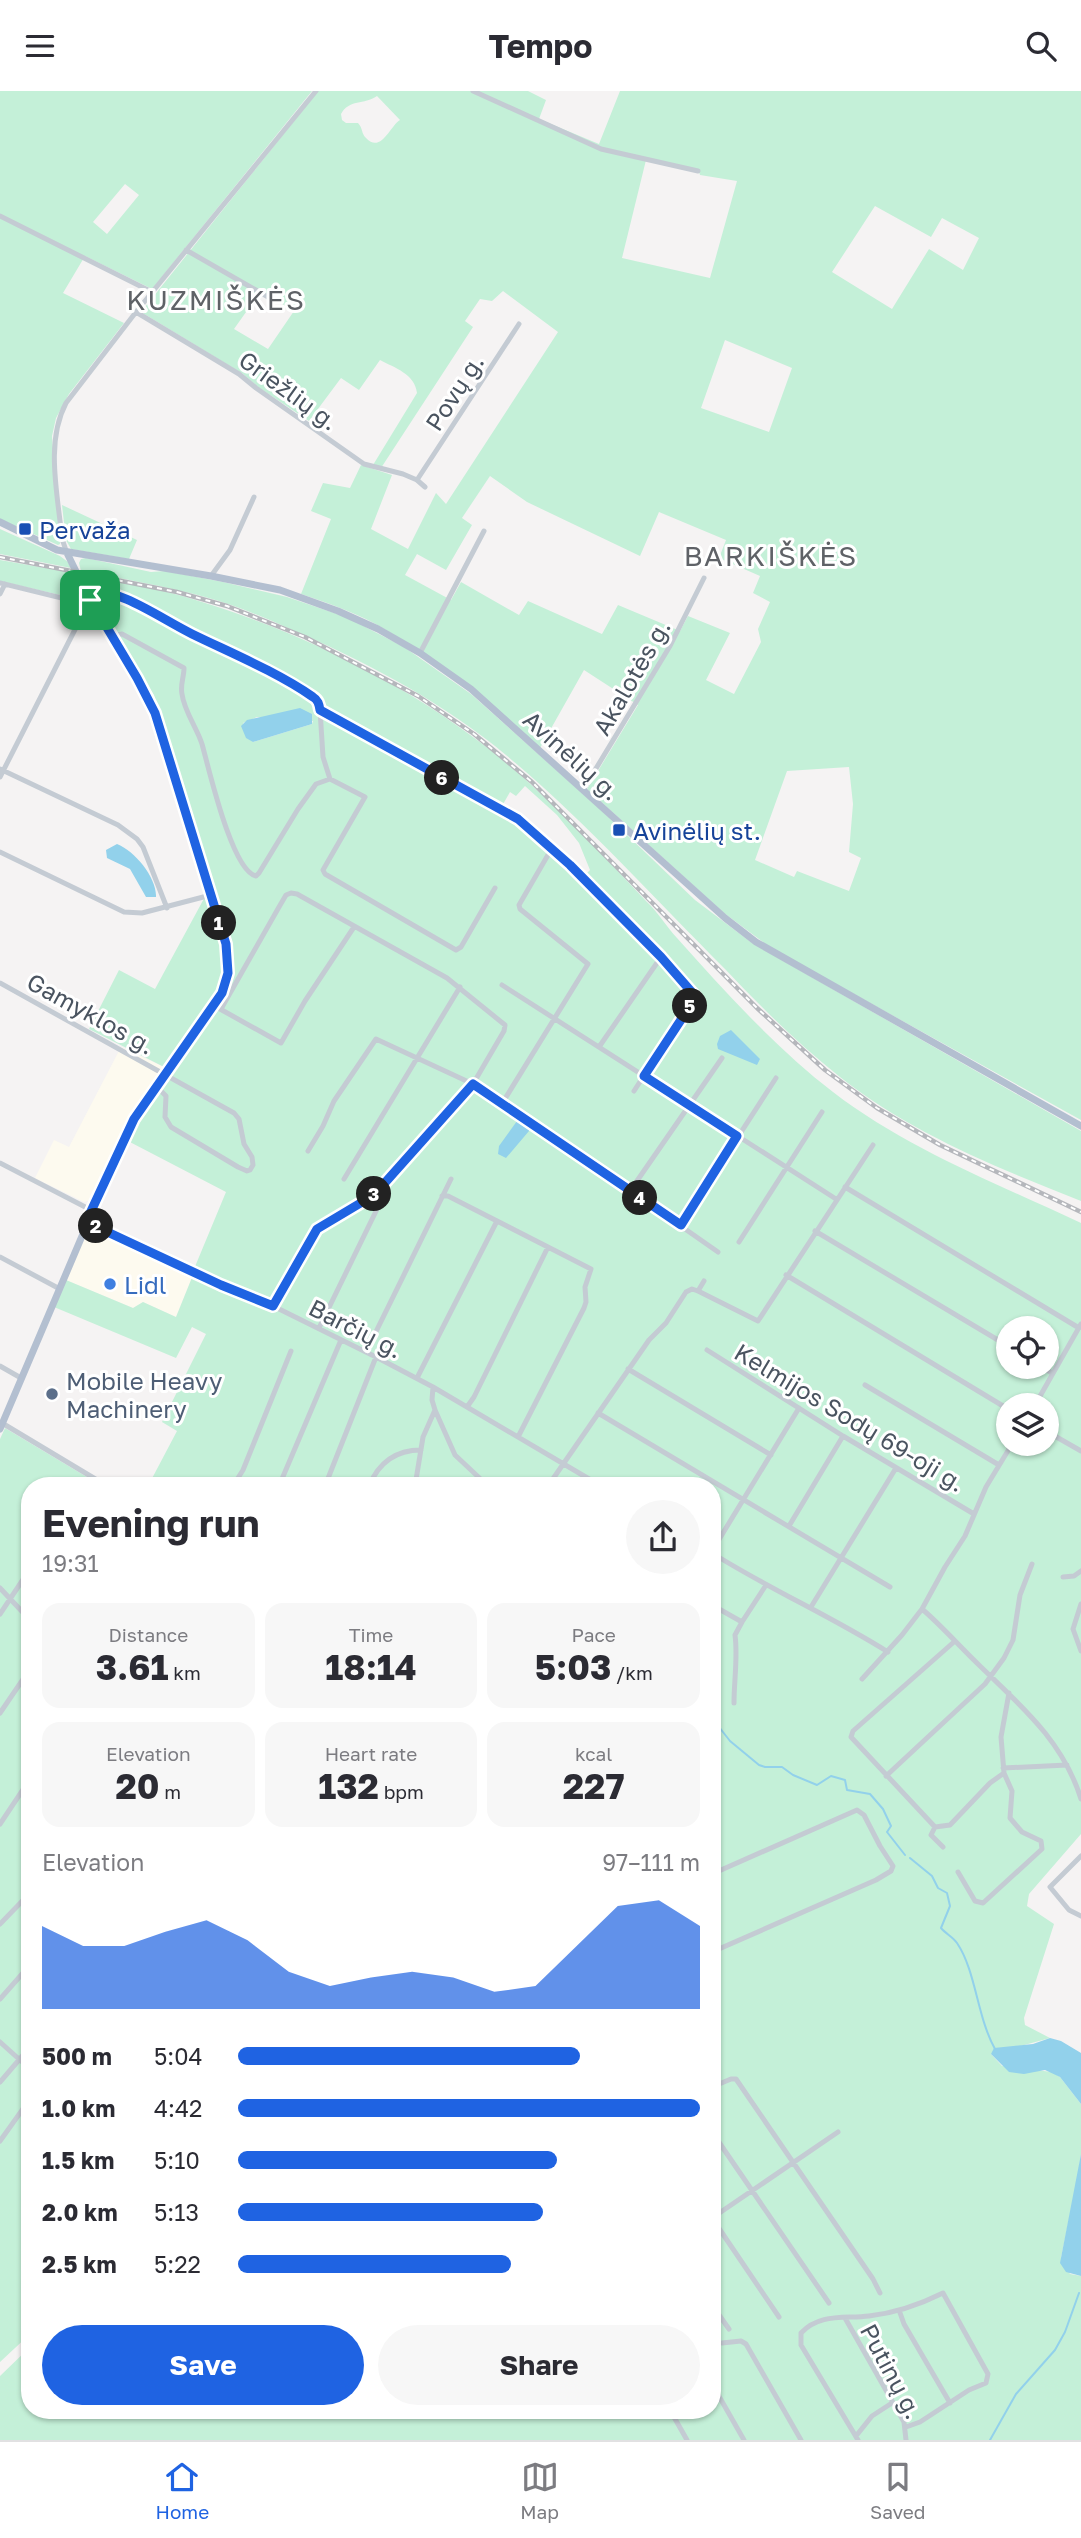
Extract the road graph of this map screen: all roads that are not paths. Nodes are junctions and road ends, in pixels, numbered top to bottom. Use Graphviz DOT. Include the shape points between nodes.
graph roads {
  1 [pos="316,91"];
  2 [pos="473,91"];
  3 [pos="698,171"];
  4 [pos="0,216"];
  5 [pos="186,250"];
  6 [pos="152,292"];
  7 [pos="275,301"];
  8 [pos="136,312"];
  9 [pos="519,324"];
  10 [pos="417,480"];
  11 [pos="425,487"];
  12 [pos="254,497"];
  13 [pos="0,522"];
  14 [pos="484,531"];
  15 [pos="67,553"];
  16 [pos="211,576"];
  17 [pos="704,578"];
  18 [pos="2,583"];
  19 [pos="84,589"];
  20 [pos="0,594"];
  21 [pos="90,600"];
  22 [pos="110,636"];
  23 [pos="420,653"];
  24 [pos="320,710"];
  25 [pos="1,772"];
  26 [pos="330,779"];
  27 [pos="583,790"];
  28 [pos="552,848"];
  29 [pos="0,852"];
  30 [pos="495,888"];
  31 [pos="211,895"];
  32 [pos="167,908"];
  33 [pos="354,927"];
  34 [pos="661,957"];
  35 [pos="0,983"];
  36 [pos="502,985"];
  37 [pos="460,987"];
  38 [pos="218,1007"];
  39 [pos="554,1019"];
  40 [pos="598,1047"];
  41 [pos="417,1057"];
  42 [pos="722,1058"];
  43 [pos="164,1075"];
  44 [pos="644,1076"];
  45 [pos="776,1078"];
  46 [pos="473,1084"];
  47 [pos="156,1086"];
  48 [pos="634,1091"];
  49 [pos="503,1102"];
  50 [pos="689,1105"];
  51 [pos="822,1112"];
  52 [pos="1081,1126"];
  53 [pos="737,1136"];
  54 [pos="873,1145"];
  55 [pos="308,1151"];
  56 [pos="0,1163"];
  57 [pos="787,1167"];
  58 [pos="344,1179"];
  59 [pos="450,1179"];
  60 [pos="845,1187"];
  61 [pos="630,1191"];
  62 [pos="442,1196"];
  63 [pos="836,1199"];
  64 [pos="380,1203"];
  65 [pos="92,1210"];
  66 [pos="497,1221"];
  67 [pos="86,1222"];
  68 [pos="681,1225"];
  69 [pos="815,1231"];
  70 [pos="739,1242"];
  71 [pos="548,1247"];
  72 [pos="718,1252"];
  73 [pos="0,1257"];
  74 [pos="786,1275"];
  75 [pos="704,1280"];
  76 [pos="58,1288"];
  77 [pos="698,1291"];
  78 [pos="273,1306"];
  79 [pos="1080,1326"];
  80 [pos="319,1328"];
  81 [pos="341,1339"];
  82 [pos="996,1339"];
  83 [pos="707,1350"];
  84 [pos="291,1351"];
  85 [pos="366,1352"];
  86 [pos="376,1357"];
  87 [pos="1059,1361"];
  88 [pos="0,1366"];
  89 [pos="628,1369"];
  90 [pos="21,1378"];
  91 [pos="417,1378"];
  92 [pos="865,1385"];
  93 [pos="433,1387"];
  94 [pos="996,1402"];
  95 [pos="467,1407"];
  96 [pos="799,1408"];
  97 [pos="435,1410"];
  98 [pos="598,1413"];
  99 [pos="1,1426"];
  100 [pos="843,1436"];
  101 [pos="518,1437"];
  102 [pos="1059,1438"];
  103 [pos="421,1450"];
  104 [pos="1081,1451"];
  105 [pos="771,1455"];
  106 [pos="1005,1456"];
  107 [pos="563,1463"];
  108 [pos="999,1465"];
  109 [pos="896,1468"];
  110 [pos="91,1477"];
  111 [pos="239,1477"];
  112 [pos="283,1477"];
  113 [pos="329,1477"];
  114 [pos="373,1477"];
  115 [pos="416,1477"];
  116 [pos="478,1477"];
  117 [pos="554,1477"];
  118 [pos="586,1477"];
  119 [pos="705,1477"];
  120 [pos="721,1486"];
  121 [pos="744,1500"];
  122 [pos="974,1514"];
  123 [pos="789,1526"];
  124 [pos="721,1537"];
  125 [pos="840,1556"];
  126 [pos="721,1558"];
  127 [pos="1032,1564"];
  128 [pos="1081,1571"];
  129 [pos="1063,1577"];
  130 [pos="21,1582"];
  131 [pos="766,1585"];
  132 [pos="890,1587"];
  133 [pos="0,1588"];
  134 [pos="10,1599"];
  135 [pos="1081,1604"];
  136 [pos="811,1607"];
  137 [pos="922,1609"];
  138 [pos="721,1610"];
  139 [pos="21,1611"];
  140 [pos="0,1614"];
  141 [pos="742,1622"];
  142 [pos="955,1640"];
  143 [pos="1081,1651"];
  144 [pos="888,1652"];
  145 [pos="991,1676"];
  146 [pos="862,1679"];
  147 [pos="21,1682"];
  148 [pos="1009,1693"];
  149 [pos="734,1703"];
  150 [pos="0,1713"];
  151 [pos="1067,1765"];
  152 [pos="1004,1771"];
  153 [pos="886,1776"];
  154 [pos="21,1792"];
  155 [pos="1081,1799"];
  156 [pos="0,1824"];
  157 [pos="935,1826"];
  158 [pos="943,1847"];
  159 [pos="1081,1856"];
  160 [pos="721,1870"];
  161 [pos="958,1872"];
  162 [pos="21,1902"];
  163 [pos="1081,1916"];
  164 [pos="0,1924"];
  165 [pos="721,1948"];
  166 [pos="21,1975"];
  167 [pos="0,1999"];
  168 [pos="0,2042"];
  169 [pos="21,2058"];
  170 [pos="19,2060"];
  171 [pos="0,2083"];
  172 [pos="721,2083"];
  173 [pos="21,2112"];
  174 [pos="838,2131"];
  175 [pos="0,2141"];
  176 [pos="721,2145"];
  177 [pos="793,2163"];
  178 [pos="753,2190"];
  179 [pos="721,2212"];
  180 [pos="721,2231"];
  181 [pos="880,2293"];
  182 [pos="829,2303"];
  183 [pos="899,2310"];
  184 [pos="779,2317"];
  185 [pos="721,2318"];
  186 [pos="845,2318"];
  187 [pos="729,2329"];
  188 [pos="722,2343"];
  189 [pos="721,2400"];
  190 [pos="892,2403"];
  191 [pos="950,2403"];
  192 [pos="675,2419"];
  193 [pos="906,2427"];
  194 [pos="857,2438"];
  195 [pos="687,2440"];
  196 [pos="744,2440"];
  197 [pos="801,2440"];
  198 [pos="906,2440"];
  1 -- 5 [label="street"];
  2 -- 3 [label="street" via="601,149"];
  4 -- 6 [label="street"];
  5 -- 6 [label="street"];
  5 -- 7 [label="street"];
  6 -- 8 [label="street"];
  8 -- 10 [label="street, Griežlių g." via="239,374 364,464"];
  8 -- 15 [label="street" via="58,420 54,439"];
  9 -- 10 [label="street, Povų g."];
  10 -- 11 [label="street, Griežlių g."];
  12 -- 16 [label="street" via="230,549"];
  13 -- 15 [label="main road, Avinėlių g."];
  14 -- 23 [label="street"];
  15 -- 16 [label="main road, Avinėlių g."];
  15 -- 19 [label="main road"];
  16 -- 23 [label="main road, Avinėlių g." via="280,590 338,611"];
  17 -- 27 [label="street, Akalotės g." via="670,646"];
  18 -- 20 [label="street"];
  18 -- 21 [label="street" via="78,602"];
  19 -- 21 [label="main road"];
  19 -- 24 [label="street" via="97,589 156,613 313,697"];
  21 -- 22 [label="main road"];
  21 -- 25 [label="street"];
  22 -- 26 [label="street" via="122,634 184,668 182,698 238,858 248,874 259,873 316,784"];
  22 -- 31 [label="main road" via="155,713"];
  23 -- 27 [label="main road, Avinėlių g." via="471,689"];
  24 -- 26 [label="street" via="321,745"];
  24 -- 28 [label="street" via="518,819"];
  25 -- 32 [label="street" via="118,825 137,839"];
  26 -- 30 [label="street" via="365,797 323,870 325,874 456,950"];
  27 -- 52 [label="main road, Avinėlių g." via="756,942"];
  28 -- 34 [label="street"];
  28 -- 39 [label="street" via="520,909 588,964"];
  29 -- 32 [label="street" via="114,909 133,913"];
  31 -- 32 [label="street"];
  31 -- 38 [label="main road" via="228,965"];
  33 -- 37 [label="street"];
  33 -- 38 [label="street" via="288,893"];
  33 -- 38 [label="street" via="281,1043"];
  34 -- 40 [label="street"];
  34 -- 44 [label="street" via="696,997"];
  35 -- 43 [label="street, Gamyklos g."];
  36 -- 39 [label="street"];
  37 -- 41 [label="street"];
  37 -- 46 [label="street" via="505,1025"];
  38 -- 43 [label="main road"];
  39 -- 40 [label="street"];
  39 -- 49 [label="street"];
  40 -- 44 [label="street"];
  41 -- 46 [label="street"];
  41 -- 55 [label="street" via="379,1039 372,1041"];
  41 -- 58 [label="street"];
  42 -- 50 [label="street"];
  43 -- 47 [label="main road"];
  43 -- 47 [label="street, Gamyklos g." via="238,1117 253,1162 250,1170 171,1127 165,1117 166,1096"];
  44 -- 48 [label="street"];
  44 -- 50 [label="street"];
  45 -- 53 [label="street"];
  46 -- 49 [label="street"];
  46 -- 78 [label="street" via="374,1195 317,1229"];
  47 -- 65 [label="main road" via="125,1135"];
  49 -- 61 [label="street"];
  50 -- 53 [label="street"];
  50 -- 61 [label="street"];
  51 -- 57 [label="street"];
  53 -- 57 [label="street"];
  53 -- 68 [label="street"];
  54 -- 60 [label="street"];
  56 -- 65 [label="street"];
  57 -- 63 [label="street"];
  57 -- 70 [label="street"];
  59 -- 62 [label="street"];
  60 -- 63 [label="street"];
  60 -- 79 [label="street"];
  61 -- 68 [label="street"];
  62 -- 66 [label="street"];
  62 -- 85 [label="street"];
  63 -- 69 [label="street"];
  64 -- 80 [label="street"];
  65 -- 67 [label="main road"];
  66 -- 71 [label="street"];
  66 -- 91 [label="street"];
  67 -- 76 [label="main road"];
  67 -- 78 [label="street, Barčių g."];
  68 -- 72 [label="street"];
  69 -- 74 [label="street"];
  69 -- 82 [label="street"];
  71 -- 95 [label="street"];
  71 -- 101 [label="street" via="590,1267 591,1272 584,1308"];
  73 -- 76 [label="street"];
  74 -- 77 [label="street" via="758,1321"];
  74 -- 94 [label="street"];
  75 -- 77 [label="street"];
  76 -- 90 [label="main road"];
  77 -- 89 [label="street" via="686,1292"];
  78 -- 80 [label="street, Barčių g."];
  79 -- 87 [label="street"];
  80 -- 81 [label="street, Barčių g."];
  81 -- 85 [label="street, Barčių g."];
  81 -- 112 [label="street"];
  83 -- 96 [label="street, Kelmijos Sodų 69-oji g."];
  84 -- 111 [label="street"];
  85 -- 86 [label="street, Barčių g."];
  86 -- 91 [label="street, Barčių g."];
  86 -- 113 [label="street"];
  88 -- 90 [label="street"];
  89 -- 98 [label="street"];
  89 -- 105 [label="street"];
  90 -- 99 [label="main road"];
  91 -- 93 [label="street, Barčių g."];
  92 -- 108 [label="street"];
  93 -- 95 [label="street, Barčių g."];
  93 -- 97 [label="street"];
  95 -- 101 [label="street, Barčių g."];
  96 -- 100 [label="street, Kelmijos Sodų 69-oji g."];
  96 -- 105 [label="street"];
  97 -- 103 [label="street"];
  97 -- 116 [label="street" via="455,1455"];
  98 -- 107 [label="street"];
  98 -- 119 [label="street"];
  99 -- 110 [label="street"];
  100 -- 109 [label="street, Kelmijos Sodų 69-oji g."];
  100 -- 123 [label="street"];
  101 -- 107 [label="street, Barčių g."];
  102 -- 104 [label="street"];
  103 -- 114 [label="street" via="389,1457"];
  103 -- 115 [label="street"];
  105 -- 121 [label="street"];
  106 -- 108 [label="street"];
  107 -- 117 [label="street"];
  107 -- 118 [label="street, Barčių g."];
  108 -- 122 [label="street"];
  109 -- 122 [label="street, Kelmijos Sodų 69-oji g."];
  109 -- 125 [label="street"];
  120 -- 121 [label="street"];
  121 -- 123 [label="street"];
  121 -- 124 [label="street"];
  122 -- 137 [label="street"];
  123 -- 125 [label="street"];
  125 -- 132 [label="street"];
  125 -- 136 [label="street"];
  126 -- 131 [label="street"];
  127 -- 145 [label="street" via="1020,1595 1013,1640"];
  128 -- 129 [label="street"];
  130 -- 134 [label="street"];
  131 -- 136 [label="street"];
  131 -- 141 [label="street"];
  133 -- 134 [label="street"];
  134 -- 139 [label="street"];
  134 -- 140 [label="street"];
  135 -- 143 [label="street" via="1073,1629"];
  136 -- 144 [label="street"];
  137 -- 142 [label="street"];
  137 -- 144 [label="street"];
  138 -- 141 [label="street"];
  141 -- 149 [label="street" via="735,1636"];
  142 -- 145 [label="street"];
  142 -- 153 [label="street" via="851,1734"];
  144 -- 146 [label="street"];
  145 -- 148 [label="street"];
  145 -- 153 [label="street"];
  147 -- 150 [label="street"];
  148 -- 151 [label="street" via="1045,1731"];
  148 -- 152 [label="street" via="1001,1737"];
  151 -- 152 [label="street"];
  151 -- 155 [label="street"];
  152 -- 157 [label="street" via="952,1823"];
  152 -- 161 [label="street" via="1012,1791 1010,1818 1022,1832 1041,1841 1042,1849 984,1903 975,1901"];
  153 -- 157 [label="street"];
  154 -- 156 [label="street"];
  157 -- 158 [label="street" via="931,1835"];
  159 -- 163 [label="street" via="1050,1887 1069,1910"];
  160 -- 165 [label="street" via="857,1810 893,1866 876,1880"];
  162 -- 164 [label="street"];
  166 -- 167 [label="street"];
  168 -- 170 [label="street"];
  169 -- 170 [label="street"];
  170 -- 171 [label="street"];
  172 -- 177 [label="street" via="736,2079"];
  173 -- 175 [label="street"];
  174 -- 177 [label="street"];
  176 -- 178 [label="street"];
  177 -- 178 [label="street"];
  177 -- 181 [label="street"];
  178 -- 179 [label="street"];
  178 -- 182 [label="street"];
  180 -- 184 [label="street"];
  183 -- 186 [label="street"];
  183 -- 191 [label="street"];
  183 -- 191 [label="street" via="943,2293 970,2338 989,2377"];
  185 -- 187 [label="street"];
  186 -- 190 [label="street, Putinų g."];
  186 -- 194 [label="street" via="828,2317 804,2330 800,2340"];
  188 -- 197 [label="street" via="746,2344"];
  189 -- 196 [label="street"];
  190 -- 193 [label="street, Putinų g."];
  190 -- 194 [label="street" via="872,2416"];
  191 -- 193 [label="street"];
  192 -- 195 [label="street"];
  193 -- 198 [label="street, Putinų g."];
}
